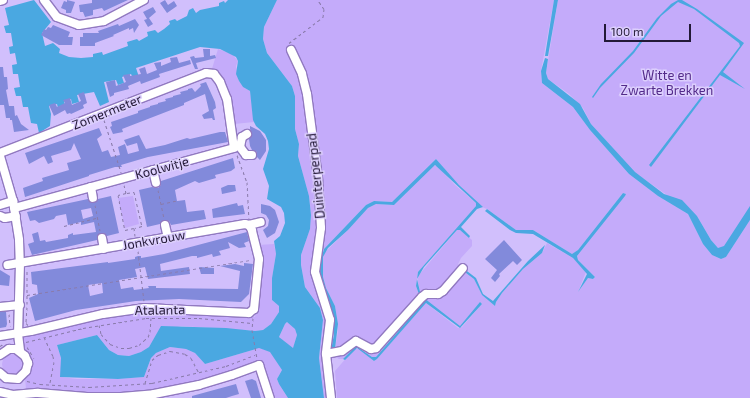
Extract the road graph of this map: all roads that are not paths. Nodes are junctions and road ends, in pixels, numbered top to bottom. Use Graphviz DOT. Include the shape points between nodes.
graph roads {
  1 [pos="4,0"];
  2 [pos="44,0"];
  3 [pos="144,0"];
  4 [pos="0,1"];
  5 [pos="291,50"];
  6 [pos="247,134"];
  7 [pos="237,147"];
  8 [pos="0,155"];
  9 [pos="252,155"];
  10 [pos="153,170"];
  11 [pos="156,183"];
  12 [pos="91,187"];
  13 [pos="93,198"];
  14 [pos="0,205"];
  15 [pos="14,209"];
  16 [pos="0,216"];
  17 [pos="261,222"];
  18 [pos="165,225"];
  19 [pos="249,225"];
  20 [pos="102,238"];
  21 [pos="168,238"];
  22 [pos="104,249"];
  23 [pos="20,263"];
  24 [pos="8,265"];
  25 [pos="462,268"];
  26 [pos="20,305"];
  27 [pos="0,307"];
  28 [pos="14,333"];
  29 [pos="0,336"];
  30 [pos="18,348"];
  31 [pos="326,354"];
  32 [pos="0,355"];
  33 [pos="0,373"];
  34 [pos="21,379"];
  35 [pos="0,392"];
  36 [pos="25,396"];
  37 [pos="270,398"];
  38 [pos="331,398"];
  1 -- 4 [label="street"];
  2 -- 3 [label="street" via="57,17 79,25 104,21"];
  5 -- 31 [label="street, Duinterperpad" via="308,94 317,169 321,228 315,272 330,320"];
  6 -- 7 [label="street" via="242,137"];
  7 -- 8 [label="street, Zomermeter" via="227,99 220,82 214,74 206,73"];
  7 -- 9 [label="street" via="246,155"];
  7 -- 10 [label="street, Koolwitje"];
  8 -- 15 [label="street"];
  10 -- 11 [label="street"];
  10 -- 12 [label="street, Koolwitje"];
  12 -- 13 [label="street"];
  12 -- 15 [label="street, Koolwitje"];
  14 -- 15 [label="street"];
  15 -- 16 [label="street" via="5,218"];
  15 -- 23 [label="street"];
  17 -- 19 [label="street, Jonkvrouw"];
  18 -- 21 [label="street"];
  19 -- 21 [label="street, Jonkvrouw"];
  19 -- 28 [label="street, Atalanta" via="260,260 254,310 249,313 145,308"];
  20 -- 22 [label="street"];
  21 -- 22 [label="street, Jonkvrouw"];
  22 -- 23 [label="street, Jonkvrouw"];
  23 -- 24 [label="street, Jonkvrouw"];
  23 -- 26 [label="street"];
  25 -- 31 [label="street" via="443,291 422,297 376,348 371,349 356,341 342,351"];
  26 -- 27 [label="street"];
  26 -- 28 [label="street"];
  28 -- 29 [label="street, Atalanta"];
  28 -- 30 [label="street"];
  30 -- 32 [label="street"];
  30 -- 34 [label="street" via="26,356 28,363"];
  31 -- 38 [label="street, Duinterperpad"];
  33 -- 34 [label="street" via="6,378"];
  34 -- 36 [label="street"];
  35 -- 36 [label="street"];
  36 -- 37 [label="street" via="38,393 87,397 154,394 199,385 258,365"];
}
